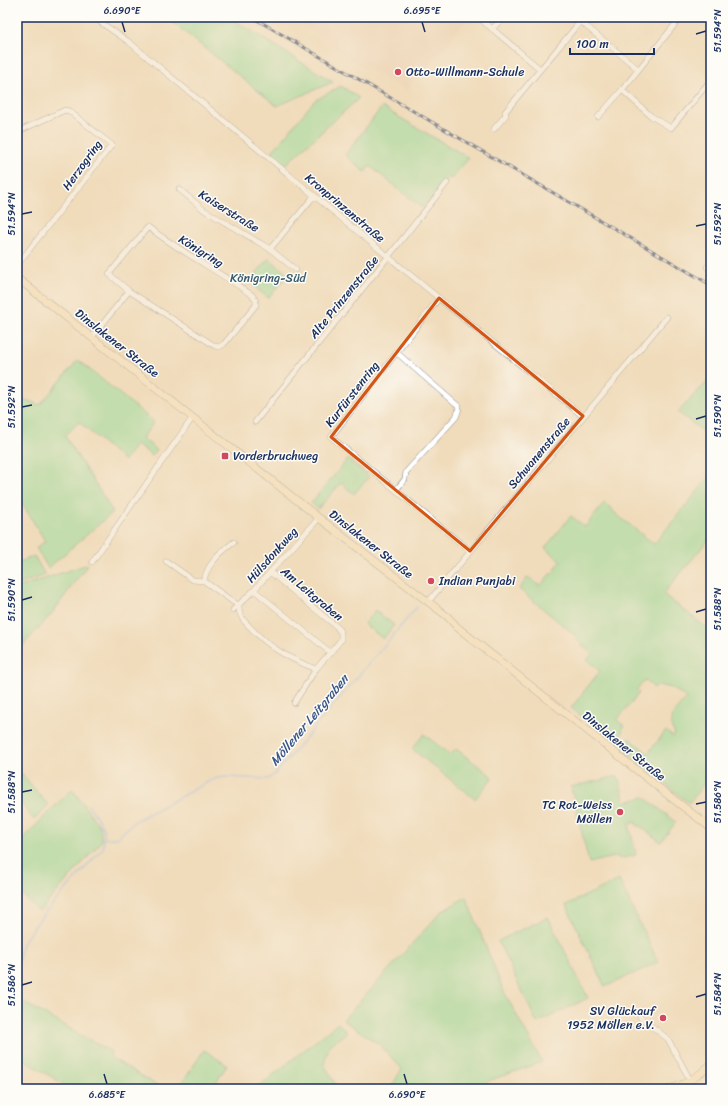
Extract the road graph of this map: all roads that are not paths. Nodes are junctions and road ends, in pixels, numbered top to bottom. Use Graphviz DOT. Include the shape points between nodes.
graph roads {
  1 [pos="24,17"];
  2 [pos="93,17"];
  3 [pos="478,17"];
  4 [pos="504,17"];
  5 [pos="681,17"];
  6 [pos="582,19"];
  7 [pos="17,20"];
  8 [pos="492,29"];
  9 [pos="540,69"];
  10 [pos="638,69"];
  11 [pos="711,80"];
  12 [pos="622,90"];
  13 [pos="598,117"];
  14 [pos="494,129"];
  15 [pos="17,132"];
  16 [pos="447,183"];
  17 [pos="179,189"];
  18 [pos="314,196"];
  19 [pos="270,249"];
  20 [pos="388,257"];
  21 [pos="17,265"];
  22 [pos="296,270"];
  23 [pos="17,278"];
  24 [pos="129,291"];
  25 [pos="439,298"];
  26 [pos="667,317"];
  27 [pos="92,337"];
  28 [pos="396,352"];
  29 [pos="583,416"];
  30 [pos="193,417"];
  31 [pos="255,422"];
  32 [pos="396,490"];
  33 [pos="319,518"];
  34 [pos="234,542"];
  35 [pos="470,551"];
  36 [pos="166,561"];
  37 [pos="92,562"];
  38 [pos="270,572"];
  39 [pos="204,581"];
  40 [pos="254,590"];
  41 [pos="428,602"];
  42 [pos="239,606"];
  43 [pos="234,610"];
  44 [pos="331,653"];
  45 [pos="316,669"];
  46 [pos="294,703"];
  47 [pos="711,828"];
  48 [pos="640,1017"];
  49 [pos="711,1064"];
  50 [pos="690,1080"];
  51 [pos="669,1089"];
  1 -- 7 [label="street"];
  2 -- 18 [label="street, Kronprinzenstraße" via="129,42"];
  3 -- 8 [label="street"];
  4 -- 8 [label="street"];
  5 -- 10 [label="street"];
  6 -- 9 [label="street"];
  6 -- 10 [label="street"];
  8 -- 9 [label="street"];
  9 -- 14 [label="street"];
  10 -- 12 [label="street"];
  11 -- 12 [label="street" via="671,128 651,116"];
  12 -- 13 [label="street"];
  15 -- 21 [label="street, Herzogring" via="69,110 112,145"];
  16 -- 20 [label="street, Alte Prinzenstraße"];
  17 -- 19 [label="street, Kaiserstraße" via="204,210"];
  18 -- 19 [label="street"];
  18 -- 20 [label="street, Kronprinzenstraße"];
  19 -- 22 [label="street, Kaiserstraße"];
  20 -- 25 [label="street, Kronprinzenstraße"];
  20 -- 31 [label="street, Alte Prinzenstraße"];
  23 -- 27 [label="main road, Dinslakener Straße"];
  24 -- 24 [label="street, Königring" via="109,274 148,227 252,296 256,305 219,348"];
  24 -- 27 [label="street"];
  25 -- 28 [label="street, Kurfürstenring"];
  25 -- 29 [label="street, Kronprinzenstraße"];
  26 -- 29 [label="street, Schwanenstraße"];
  27 -- 30 [label="main road, Dinslakener Straße"];
  28 -- 32 [label="street" via="459,407 456,417 406,472 405,478"];
  28 -- 32 [label="street, Kurfürstenring" via="331,437"];
  29 -- 35 [label="street, Schwanenstraße"];
  30 -- 33 [label="main road, Dinslakener Straße"];
  30 -- 37 [label="street"];
  32 -- 35 [label="street, Kurfürstenring"];
  33 -- 38 [label="street, Hülsdonkweg"];
  33 -- 41 [label="main road, Dinslakener Straße"];
  34 -- 39 [label="street" via="222,551 205,572"];
  35 -- 41 [label="street, Schwanenstraße"];
  36 -- 39 [label="street" via="193,580"];
  38 -- 40 [label="street, Hülsdonkweg"];
  38 -- 44 [label="street, Am Leitgraben" via="337,627 341,633 341,640"];
  39 -- 42 [label="street"];
  40 -- 42 [label="street, Hülsdonkweg"];
  40 -- 44 [label="street"];
  41 -- 47 [label="main road, Dinslakener Straße"];
  42 -- 43 [label="street, Hülsdonkweg"];
  42 -- 45 [label="street" via="238,612 260,638 296,662"];
  44 -- 45 [label="street, Am Leitgraben"];
  45 -- 46 [label="street, Am Leitgraben"];
  48 -- 50 [label="street" via="668,1039"];
  49 -- 50 [label="main road"];
  50 -- 51 [label="main road"];
}
